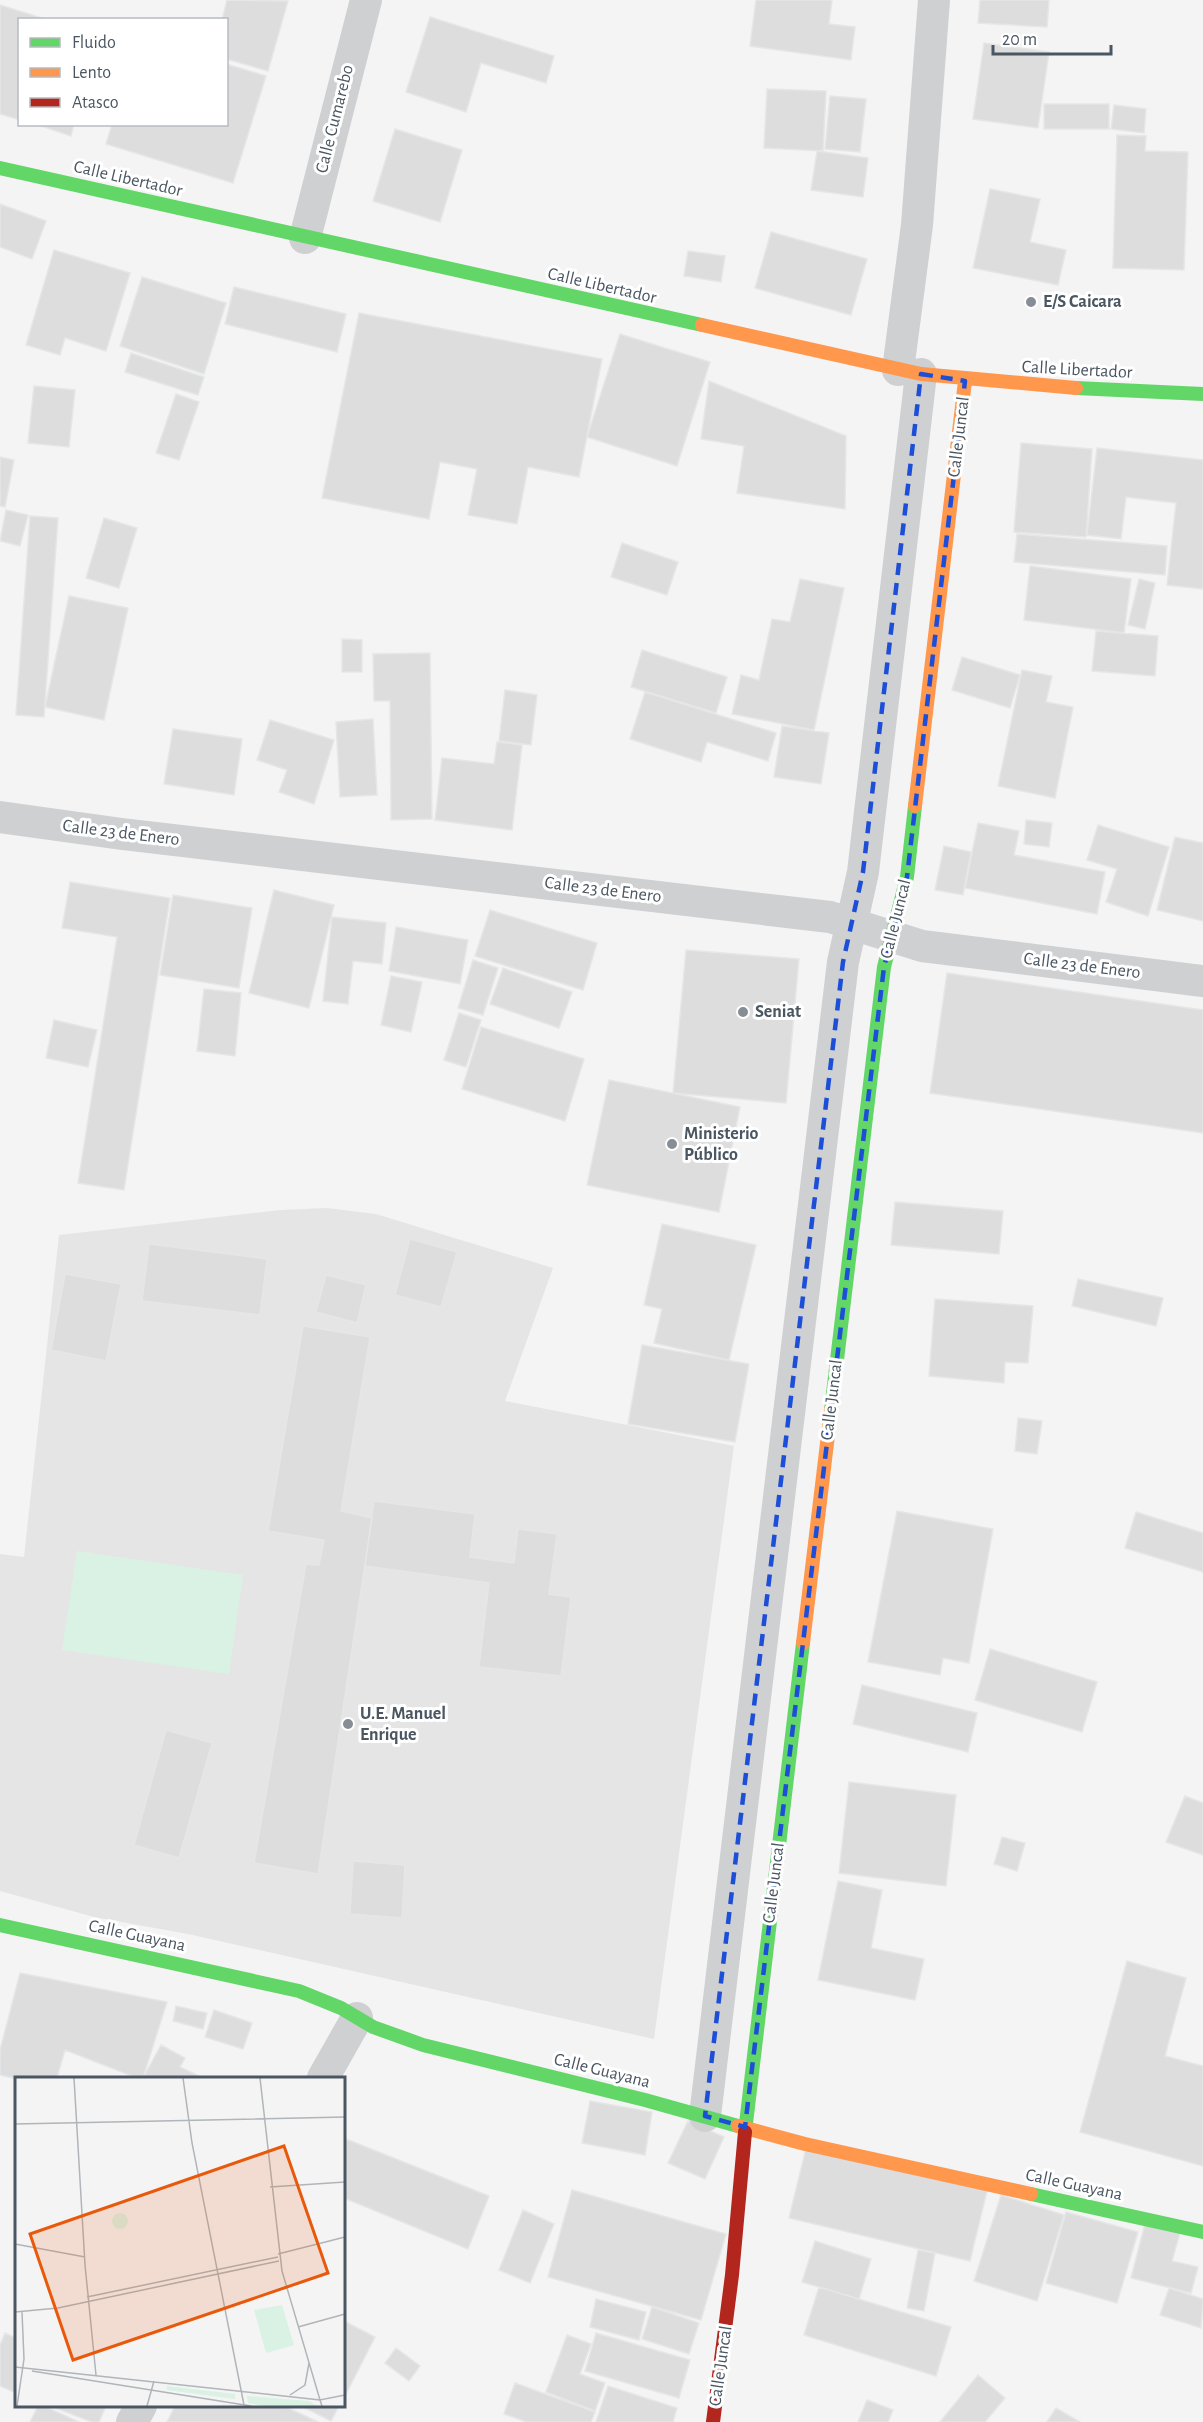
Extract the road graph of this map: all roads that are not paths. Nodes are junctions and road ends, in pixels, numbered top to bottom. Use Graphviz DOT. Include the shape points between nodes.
graph roads {
  1 [pos="366,0"];
  2 [pos="934,0"];
  3 [pos="0,168"];
  4 [pos="304,238"];
  5 [pos="910,372"];
  6 [pos="965,381"];
  7 [pos="1203,394"];
  8 [pos="0,817"];
  9 [pos="852,924"];
  10 [pos="892,937"];
  11 [pos="1203,981"];
  12 [pos="0,1925"];
  13 [pos="357,2018"];
  14 [pos="324,2077"];
  15 [pos="705,2116"];
  16 [pos="745,2127"];
  17 [pos="1203,2232"];
  18 [pos="140,2407"];
  19 [pos="132,2422"];
  20 [pos="713,2422"];
  1 -- 4 [label="street, Calle Cumarebo"];
  2 -- 5 [label="street" via="916,225"];
  3 -- 4 [label="street, Calle Libertador"];
  4 -- 5 [label="street, Calle Libertador"];
  5 -- 6 [label="street, Calle Libertador"];
  5 -- 9 [label="street" via="863,872"];
  6 -- 7 [label="street, Calle Libertador"];
  6 -- 10 [label="street, Calle Juncal" via="907,877"];
  8 -- 9 [label="street, Calle 23 de Enero" via="818,915"];
  9 -- 10 [label="street, Calle 23 de Enero"];
  9 -- 15 [label="street" via="843,962"];
  10 -- 11 [label="street, Calle 23 de Enero" via="922,946"];
  10 -- 16 [label="street, Calle Juncal" via="883,978"];
  12 -- 13 [label="street, Calle Guayana" via="264,1982 320,1998"];
  13 -- 14 [label="street"];
  13 -- 15 [label="street, Calle Guayana" via="423,2045"];
  15 -- 16 [label="street, Calle Guayana"];
  16 -- 17 [label="street, Calle Guayana"];
  16 -- 20 [label="street, Calle Juncal" via="732,2275"];
  18 -- 19 [label="street"];
}
